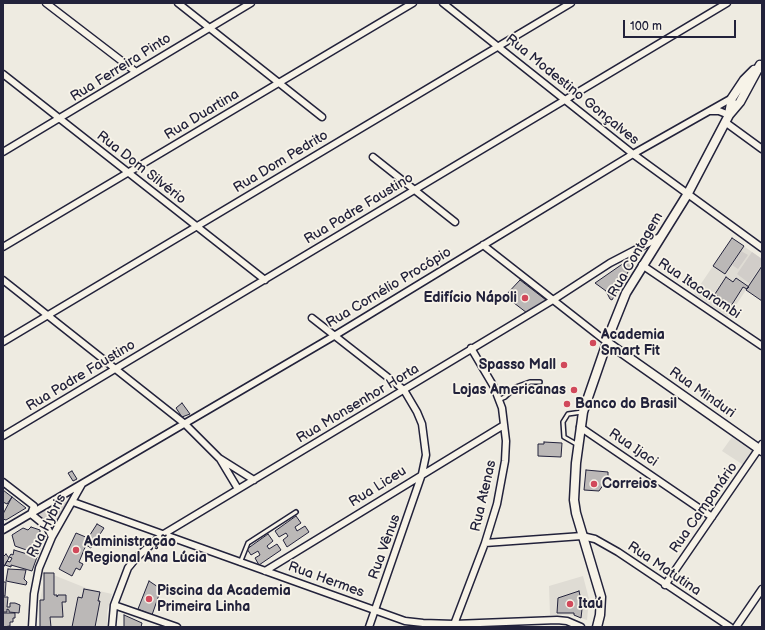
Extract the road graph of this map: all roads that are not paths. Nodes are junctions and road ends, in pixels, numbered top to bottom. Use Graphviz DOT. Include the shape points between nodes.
graph roads {
  1 [pos="46,3"];
  2 [pos="178,3"];
  3 [pos="251,3"];
  4 [pos="413,3"];
  5 [pos="443,3"];
  6 [pos="571,3"];
  7 [pos="727,3"];
  8 [pos="209,28"];
  9 [pos="498,47"];
  10 [pos="761,64"];
  11 [pos="136,72"];
  12 [pos="3,74"];
  13 [pos="279,83"];
  14 [pos="732,98"];
  15 [pos="565,100"];
  16 [pos="708,110"];
  17 [pos="729,114"];
  18 [pos="322,117"];
  19 [pos="60,119"];
  20 [pos="725,122"];
  21 [pos="762,149"];
  22 [pos="3,152"];
  23 [pos="633,154"];
  24 [pos="373,157"];
  25 [pos="128,173"];
  26 [pos="415,190"];
  27 [pos="687,195"];
  28 [pos="455,222"];
  29 [pos="197,226"];
  30 [pos="660,237"];
  31 [pos="483,245"];
  32 [pos="3,247"];
  33 [pos="762,248"];
  34 [pos="642,265"];
  35 [pos="3,280"];
  36 [pos="265,280"];
  37 [pos="553,300"];
  38 [pos="48,315"];
  39 [pos="312,318"];
  40 [pos="334,336"];
  41 [pos="3,342"];
  42 [pos="608,343"];
  43 [pos="762,346"];
  44 [pos="471,348"];
  45 [pos="117,368"];
  46 [pos="540,382"];
  47 [pos="404,390"];
  48 [pos="498,400"];
  49 [pos="583,412"];
  50 [pos="185,424"];
  51 [pos="504,425"];
  52 [pos="580,427"];
  53 [pos="3,436"];
  54 [pos="578,445"];
  55 [pos="761,448"];
  56 [pos="219,458"];
  57 [pos="422,474"];
  58 [pos="254,480"];
  59 [pos="3,482"];
  60 [pos="82,484"];
  61 [pos="238,489"];
  62 [pos="73,502"];
  63 [pos="296,512"];
  64 [pos="31,514"];
  65 [pos="712,517"];
  66 [pos="4,528"];
  67 [pos="162,535"];
  68 [pos="582,536"];
  69 [pos="52,537"];
  70 [pos="485,543"];
  71 [pos="240,562"];
  72 [pos="265,571"];
  73 [pos="665,585"];
  74 [pos="762,589"];
  75 [pos="114,605"];
  76 [pos="375,610"];
  77 [pos="453,626"];
  78 [pos="32,627"];
  79 [pos="112,627"];
  80 [pos="177,627"];
  81 [pos="370,627"];
  82 [pos="581,627"];
  83 [pos="596,627"];
  84 [pos="730,627"];
  85 [pos="736,627"];
  1 -- 11 [label="street"];
  2 -- 8 [label="street"];
  3 -- 8 [label="street, Rua Ferreira Pinto"];
  4 -- 13 [label="street, Rua Duartina"];
  5 -- 9 [label="street, Rua Modestino Gonçalves"];
  6 -- 9 [label="street, Rua Dom Pedrito"];
  7 -- 15 [label="street, Rua Padre Faustino"];
  8 -- 11 [label="street, Rua Ferreira Pinto"];
  8 -- 13 [label="street"];
  9 -- 15 [label="street, Rua Modestino Gonçalves"];
  9 -- 29 [label="street, Rua Dom Pedrito"];
  10 -- 14 [label="street, Rua Contagem" via="744,80"];
  10 -- 17 [label="street, Rua Contagem" via="740,102"];
  11 -- 19 [label="street, Rua Ferreira Pinto"];
  12 -- 19 [label="street, Rua Dom Silvério"];
  13 -- 18 [label="street"];
  13 -- 25 [label="street, Rua Duartina"];
  14 -- 16 [label="street, Rua Cornélio Procópio"];
  14 -- 17 [label="street, Rua Contagem"];
  15 -- 23 [label="street, Rua Modestino Gonçalves"];
  15 -- 26 [label="street, Rua Padre Faustino"];
  16 -- 17 [label="street"];
  16 -- 23 [label="street, Rua Cornélio Procópio"];
  17 -- 20 [label="street, Rua Contagem"];
  19 -- 22 [label="street, Rua Ferreira Pinto"];
  19 -- 25 [label="street, Rua Dom Silvério"];
  20 -- 21 [label="street"];
  20 -- 27 [label="street, Rua Contagem"];
  23 -- 27 [label="street, Rua Modestino Gonçalves"];
  23 -- 31 [label="street, Rua Cornélio Procópio"];
  24 -- 26 [label="street"];
  25 -- 29 [label="street, Rua Dom Silvério"];
  25 -- 32 [label="street, Rua Duartina"];
  26 -- 28 [label="street"];
  26 -- 36 [label="street, Rua Padre Faustino"];
  27 -- 30 [label="street, Rua Contagem"];
  27 -- 33 [label="street, Rua Modestino Gonçalves"];
  29 -- 36 [label="street, Rua Dom Silvério"];
  29 -- 38 [label="street, Rua Dom Pedrito"];
  30 -- 34 [label="street, Rua Contagem"];
  30 -- 37 [label="street, Rua Monsenhor Horta" via="610,263"];
  31 -- 37 [label="street"];
  31 -- 40 [label="street, Rua Cornélio Procópio"];
  34 -- 42 [label="street, Rua Contagem" via="626,293"];
  34 -- 43 [label="street, Rua Itacarambi"];
  35 -- 38 [label="street"];
  36 -- 45 [label="street, Rua Padre Faustino"];
  37 -- 42 [label="street"];
  37 -- 44 [label="street, Rua Monsenhor Horta"];
  38 -- 41 [label="street, Rua Dom Pedrito"];
  38 -- 45 [label="street"];
  39 -- 40 [label="street"];
  40 -- 47 [label="street"];
  40 -- 50 [label="street, Rua Cornélio Procópio"];
  42 -- 49 [label="street, Rua Contagem"];
  42 -- 55 [label="street, Rua Minduri"];
  44 -- 47 [label="street, Rua Monsenhor Horta"];
  44 -- 48 [label="street, Rua Atenas" via="494,387"];
  45 -- 50 [label="street"];
  45 -- 53 [label="street, Rua Padre Faustino"];
  46 -- 48 [label="lane" via="530,382 516,387"];
  47 -- 57 [label="street" via="418,412 422,424 426,455"];
  47 -- 58 [label="street, Rua Monsenhor Horta"];
  48 -- 51 [label="street, Rua Atenas"];
  49 -- 52 [label="street, Rua Contagem"];
  49 -- 54 [label="lane" via="568,414 563,422 564,436"];
  50 -- 56 [label="street"];
  50 -- 60 [label="street, Rua Cornélio Procópio"];
  51 -- 57 [label="street, Rua Liceu"];
  51 -- 70 [label="street, Rua Atenas" via="505,461 497,504"];
  52 -- 54 [label="street, Rua Contagem"];
  52 -- 65 [label="street, Rua Ijaci"];
  54 -- 68 [label="street, Rua Contagem" via="574,500"];
  55 -- 65 [label="street, Rua Campanário"];
  56 -- 58 [label="street"];
  56 -- 61 [label="street"];
  57 -- 72 [label="street, Rua Liceu"];
  57 -- 76 [label="street, Rua Vênus"];
  58 -- 61 [label="street, Rua Monsenhor Horta"];
  59 -- 64 [label="street" via="34,506"];
  60 -- 62 [label="street, Rua Hybris"];
  60 -- 64 [label="street, Rua Cornélio Procópio"];
  61 -- 67 [label="street, Rua Monsenhor Horta"];
  62 -- 67 [label="street, Rua Hermes"];
  62 -- 69 [label="street, Rua Hybris"];
  63 -- 71 [label="lane" via="248,543"];
  64 -- 66 [label="street, Rua Cornélio Procópio"];
  64 -- 69 [label="street" via="48,527"];
  65 -- 73 [label="street, Rua Campanário"];
  67 -- 71 [label="street, Rua Hermes"];
  67 -- 75 [label="street, Rua Monsenhor Horta" via="136,557 128,568"];
  68 -- 70 [label="street"];
  68 -- 73 [label="street, Rua Matutina" via="607,545"];
  68 -- 83 [label="street, Rua Contagem" via="601,597"];
  69 -- 78 [label="street, Rua Hybris" via="39,568"];
  70 -- 77 [label="street, Rua Atenas"];
  71 -- 72 [label="street, Rua Hermes"];
  72 -- 76 [label="street, Rua Hermes"];
  73 -- 84 [label="street, Rua Matutina"];
  74 -- 85 [label="street"];
  75 -- 79 [label="street, Rua Monsenhor Horta"];
  75 -- 80 [label="street"];
  76 -- 77 [label="street, Rua Hermes" via="414,622"];
  76 -- 81 [label="street, Rua Vênus"];
  77 -- 82 [label="street, Rua Hermes" via="557,620"];
}
